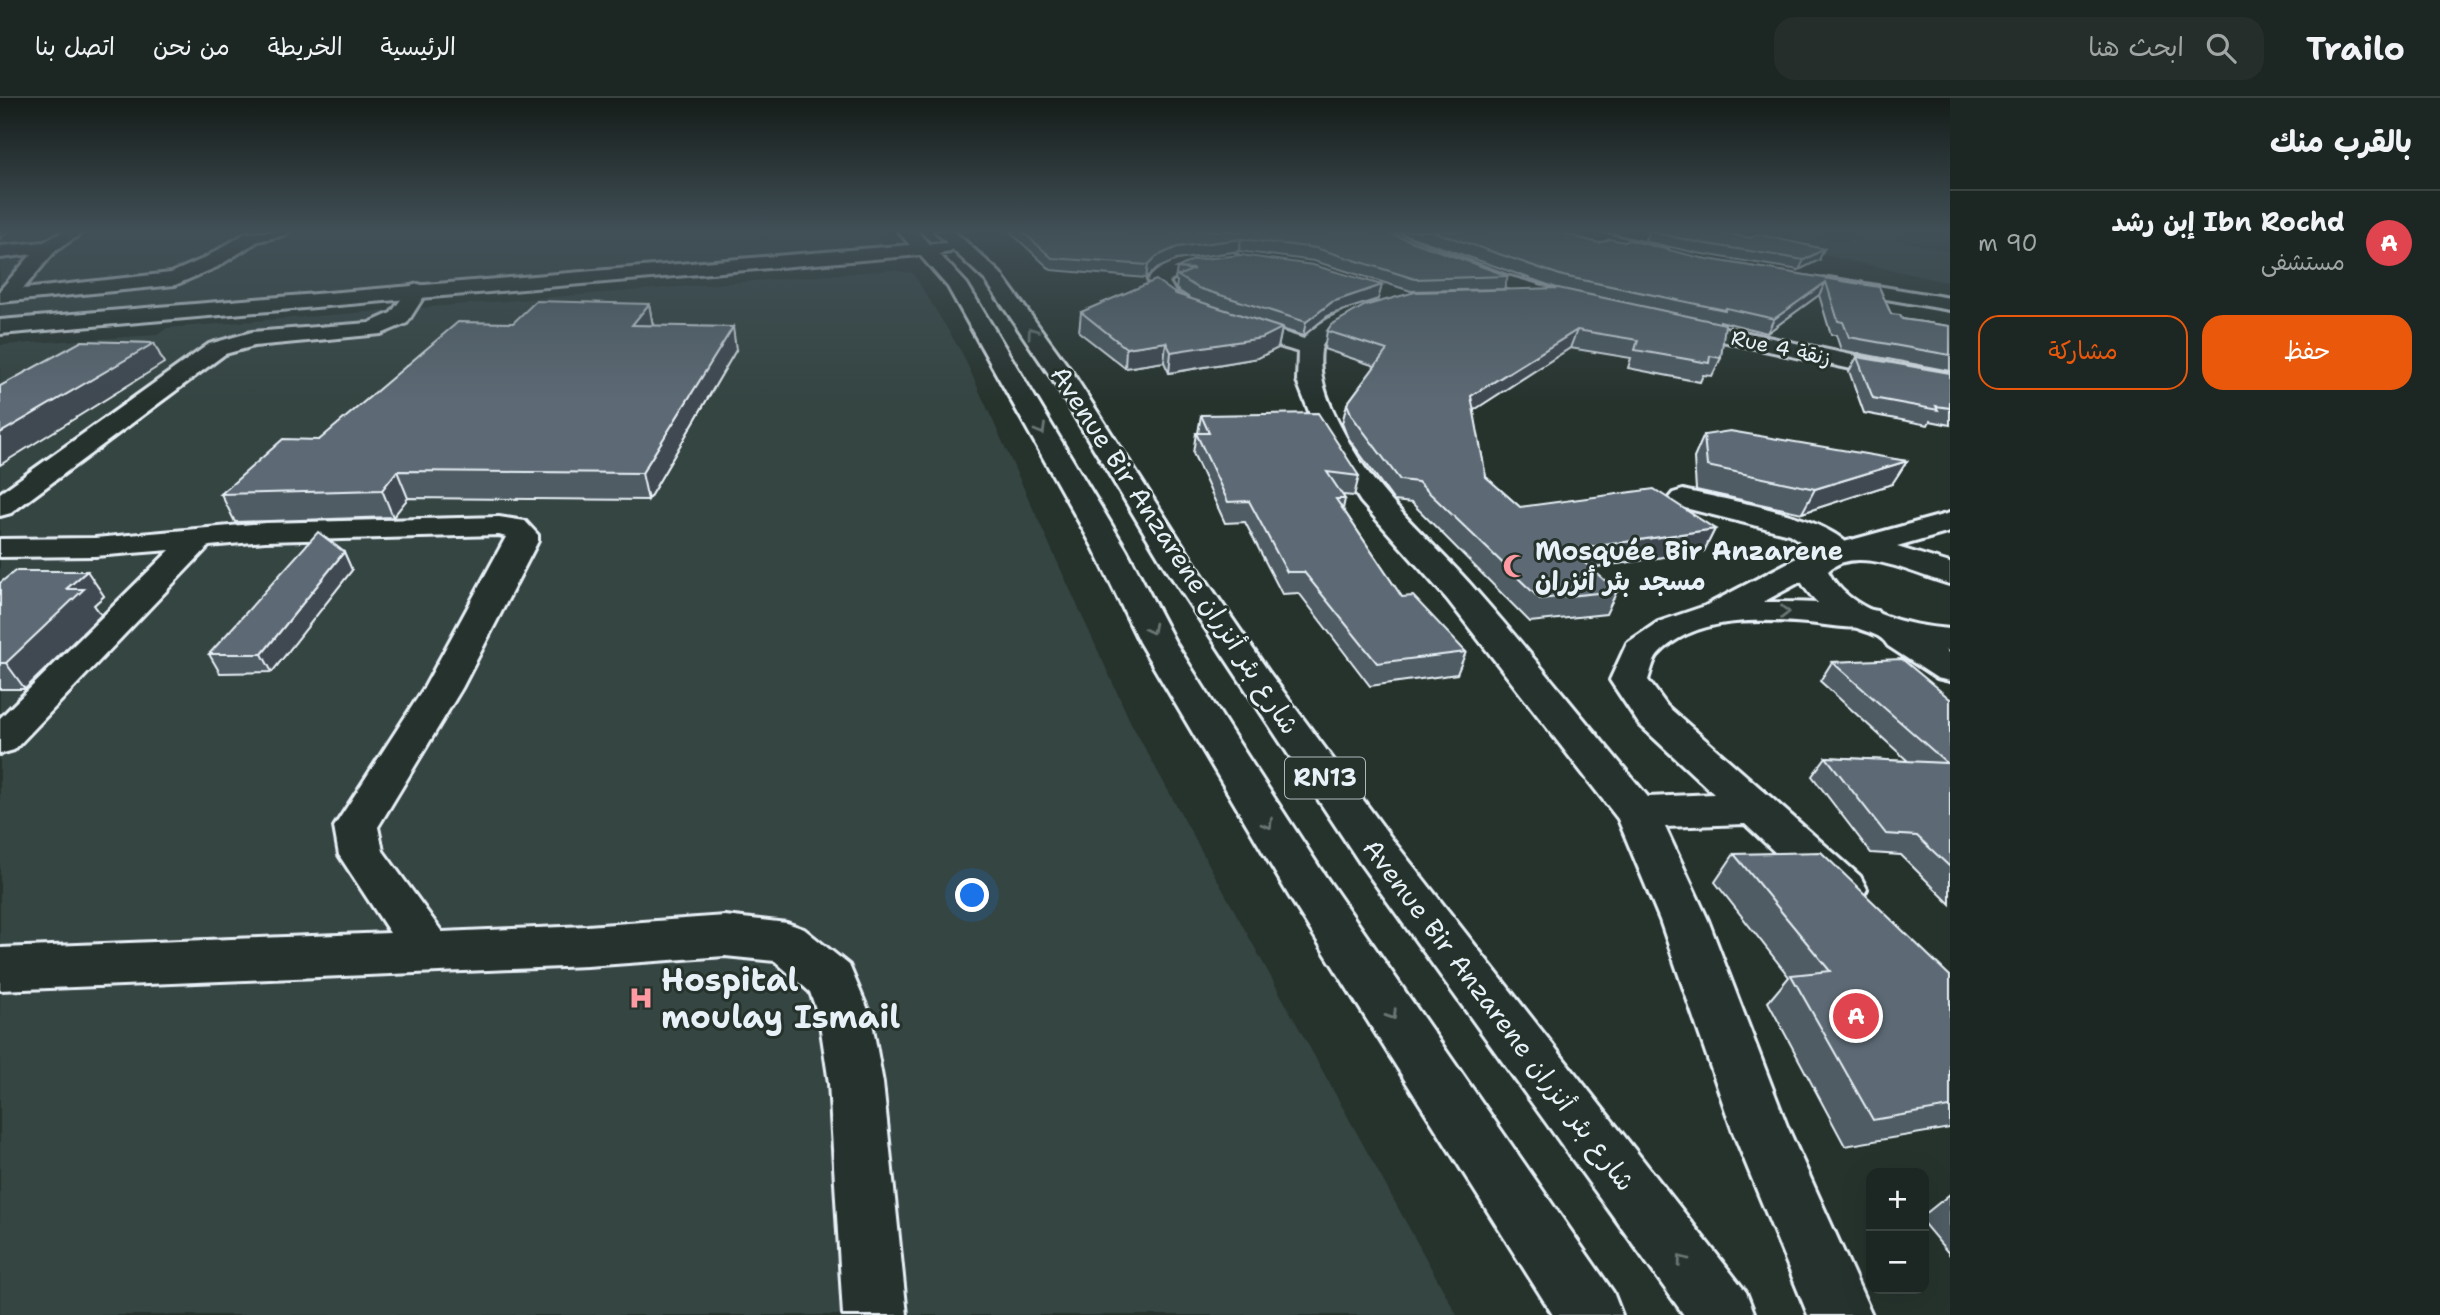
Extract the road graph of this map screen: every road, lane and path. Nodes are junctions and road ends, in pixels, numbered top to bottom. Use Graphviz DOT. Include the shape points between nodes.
graph roads {
  1 [pos="91,288"];
  2 [pos="430,288"];
  3 [pos="959,288"];
  4 [pos="1001,288"];
  5 [pos="1160,288"];
  6 [pos="1528,288"];
  7 [pos="1851,288"];
  8 [pos="418,289"];
  9 [pos="1388,293"];
  10 [pos="1552,296"];
  11 [pos="3,297"];
  12 [pos="1453,300"];
  13 [pos="1950,304"];
  14 [pos="1601,307"];
  15 [pos="1649,318"];
  16 [pos="0,327"];
  17 [pos="1310,348"];
  18 [pos="1950,380"];
  19 [pos="1683,499"];
  20 [pos="0,507"];
  21 [pos="1950,522"];
  22 [pos="201,537"];
  23 [pos="0,548"];
  24 [pos="1834,554"];
  25 [pos="1950,574"];
  26 [pos="1717,612"];
  27 [pos="1872,621"];
  28 [pos="1950,640"];
  29 [pos="1950,670"];
  30 [pos="0,741"];
  31 [pos="1758,808"];
  32 [pos="1637,813"];
  33 [pos="1869,913"];
  34 [pos="429,952"];
  35 [pos="0,969"];
  36 [pos="875,1315"];
  37 [pos="1590,1315"];
  38 [pos="1723,1315"];
  39 [pos="1840,1315"];
  1 -- 11 [label="main road"];
  2 -- 8 [label="main road"];
  3 -- 37 [label="main road, Avenue Bir Anzarene شارع بئر أنزران / RN13, one-way" via="1110,549 1157,642 1298,872"];
  38 -- 4 [label="main road, Avenue Bir Anzarene شارع بئر أنزران / RN13, one-way" via="1376,851 1179,564 1063,377"];
  5 -- 17 [label="main road" via="1169,301"];
  6 -- 10 [label="main road"];
  7 -- 13 [label="main road"];
  8 -- 16 [label="main road"];
  8 -- 20 [label="main road" via="399,318 373,329 252,339 217,349"];
  9 -- 17 [label="main road" via="1316,337"];
  10 -- 12 [label="main road"];
  10 -- 14 [label="main road"];
  15 -- 18 [label="main road, Rue 4 زنقة"];
  17 -- 32 [label="main road" via="1309,381 1315,400 1332,437 1376,502 1459,593"];
  19 -- 24 [label="main road" via="1807,529"];
  21 -- 24 [label="main road"];
  22 -- 23 [label="main road" via="95,547"];
  22 -- 30 [label="main road"];
  22 -- 34 [label="main road" via="499,526 514,528 522,535 443,688 356,827 360,855"];
  24 -- 25 [label="main road" via="1897,556"];
  24 -- 26 [label="main road"];
  24 -- 27 [label="main road" via="1811,569 1814,580 1841,606"];
  26 -- 27 [label="main road, one-way" via="1795,612"];
  26 -- 31 [label="main road" via="1670,629 1640,651 1629,680 1653,715"];
  27 -- 28 [label="main road"];
  27 -- 29 [label="main road"];
  31 -- 32 [label="main road"];
  31 -- 33 [label="main road"];
  32 -- 39 [label="main road" via="1684,920 1761,1132"];
  34 -- 35 [label="main road"];
  34 -- 36 [label="main road" via="725,936 787,943 831,980 845,1017 856,1083"];
}
